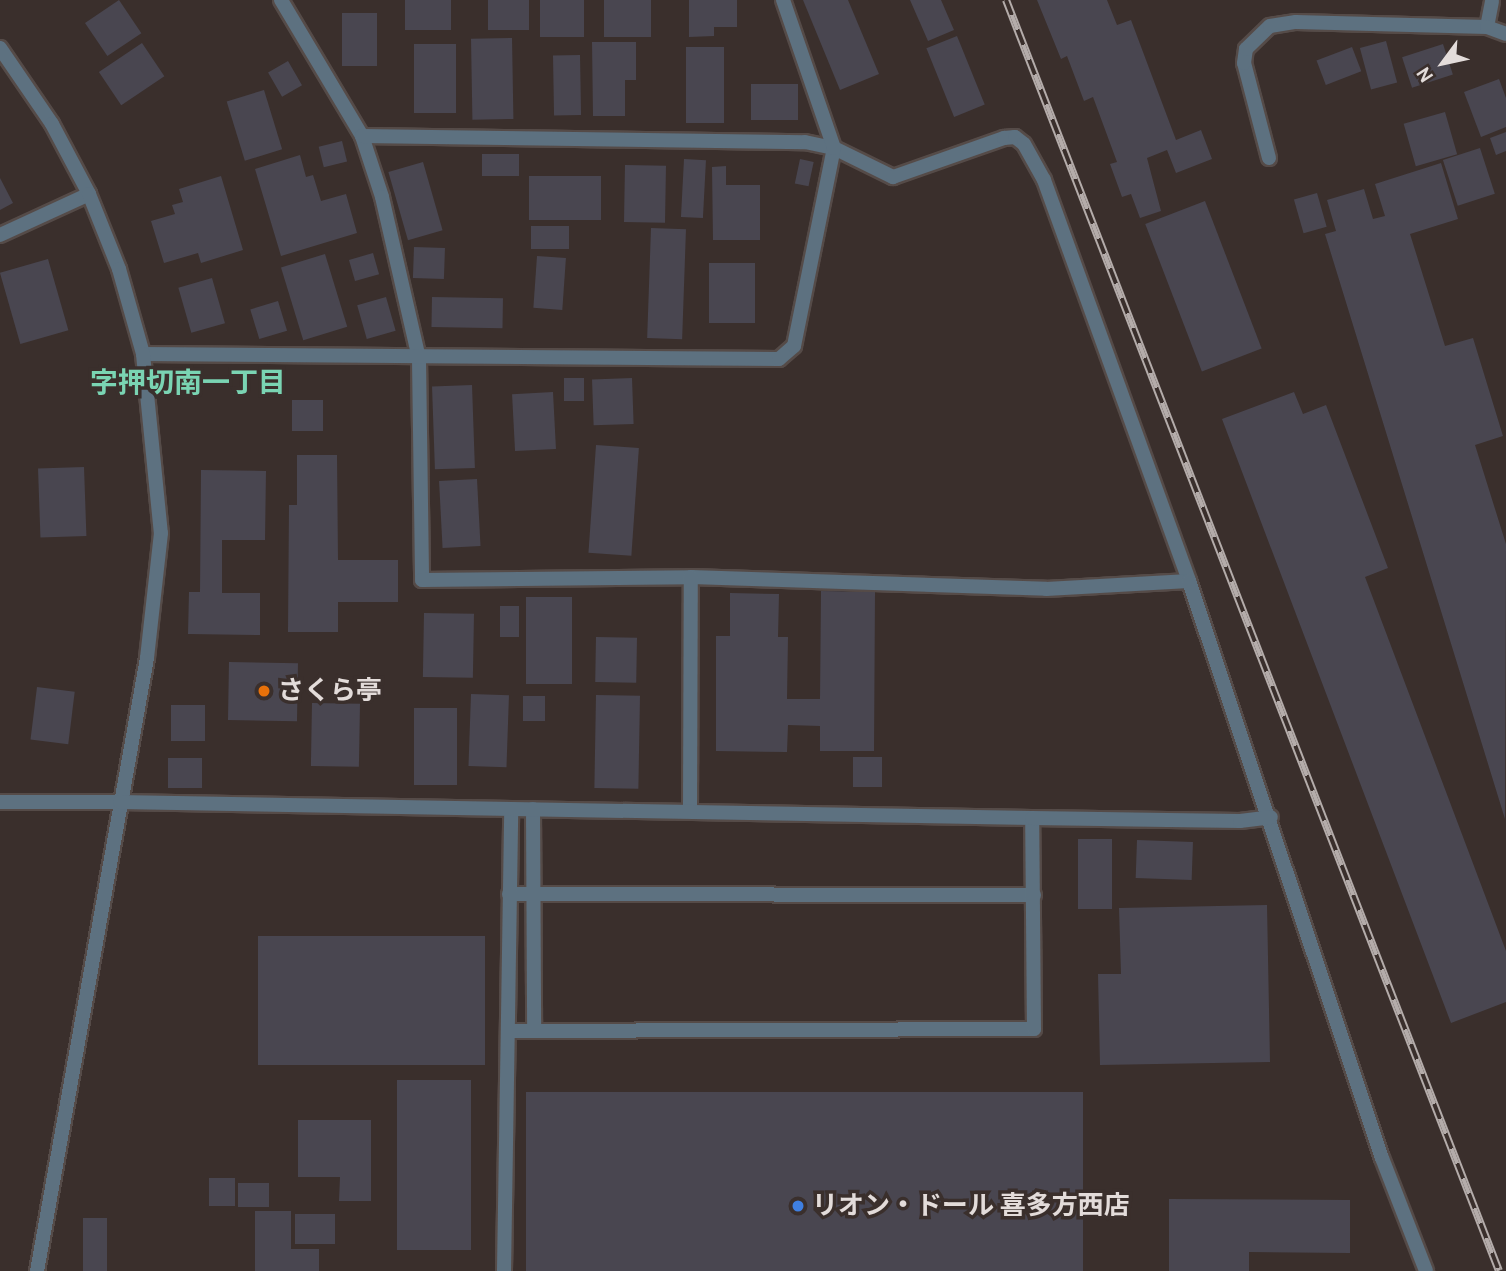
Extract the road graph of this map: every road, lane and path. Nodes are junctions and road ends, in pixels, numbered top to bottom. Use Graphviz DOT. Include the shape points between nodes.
graph roads {
  1 [pos="281,0"];
  2 [pos="783,0"];
  3 [pos="1492,1"];
  4 [pos="1487,27"];
  5 [pos="1506,34"];
  6 [pos="0,48"];
  7 [pos="362,136"];
  8 [pos="834,148"];
  9 [pos="1269,158"];
  10 [pos="89,194"];
  11 [pos="0,234"];
  12 [pos="143,354"];
  13 [pos="419,359"];
  14 [pos="691,577"];
  15 [pos="1189,581"];
  16 [pos="0,802"];
  17 [pos="120,802"];
  18 [pos="533,809"];
  19 [pos="690,809"];
  20 [pos="511,810"];
  21 [pos="1270,817"];
  22 [pos="1032,818"];
  23 [pos="509,894"];
  24 [pos="535,894"];
  25 [pos="1034,895"];
  26 [pos="508,1031"];
  27 [pos="534,1031"];
  28 [pos="37,1271"];
  29 [pos="504,1271"];
  30 [pos="1426,1271"];
  1 -- 7 [label="street"];
  2 -- 8 [label="street"];
  3 -- 4 [label="street"];
  4 -- 5 [label="street"];
  4 -- 9 [label="street" via="1296,22 1270,26 1246,49 1244,62"];
  6 -- 10 [label="street" via="52,124"];
  7 -- 8 [label="street" via="805,142"];
  7 -- 13 [label="street" via="382,197"];
  8 -- 13 [label="street" via="794,346 779,359"];
  8 -- 15 [label="street" via="893,177 1004,138 1015,137 1024,144 1044,180"];
  10 -- 11 [label="street"];
  10 -- 12 [label="street" via="119,269"];
  12 -- 13 [label="street"];
  12 -- 17 [label="street" via="160,533 147,657"];
  13 -- 14 [label="street" via="422,580"];
  14 -- 15 [label="street" via="1046,589"];
  14 -- 19 [label="street"];
  15 -- 21 [label="street"];
  16 -- 17 [label="street"];
  17 -- 20 [label="street"];
  17 -- 28 [label="street"];
  18 -- 19 [label="street"];
  18 -- 20 [label="street"];
  18 -- 24 [label="street"];
  19 -- 22 [label="street"];
  20 -- 23 [label="street"];
  21 -- 22 [label="street" via="1241,821"];
  21 -- 30 [label="street" via="1382,1158"];
  22 -- 25 [label="street"];
  23 -- 24 [label="street"];
  23 -- 26 [label="street"];
  24 -- 25 [label="street"];
  24 -- 27 [label="street"];
  25 -- 27 [label="street" via="1034,1029"];
  26 -- 27 [label="street"];
  26 -- 29 [label="street"];
}
